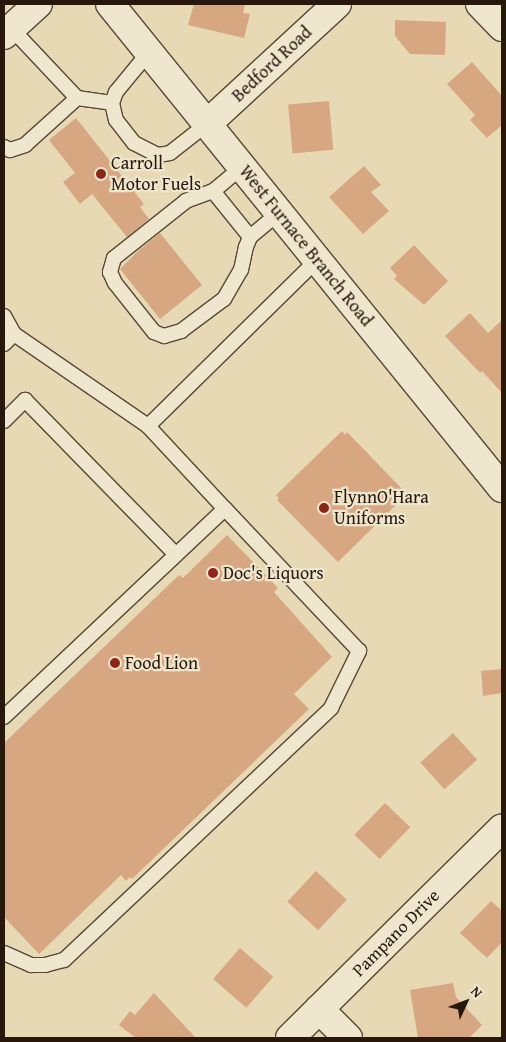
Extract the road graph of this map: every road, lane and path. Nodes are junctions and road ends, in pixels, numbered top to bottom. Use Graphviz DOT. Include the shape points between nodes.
graph roads {
  1 [pos="38,4"];
  2 [pos="110,4"];
  3 [pos="337,4"];
  4 [pos="480,4"];
  5 [pos="502,27"];
  6 [pos="7,32"];
  7 [pos="149,52"];
  8 [pos="77,98"];
  9 [pos="112,103"];
  10 [pos="207,124"];
  11 [pos="4,147"];
  12 [pos="242,167"];
  13 [pos="213,191"];
  14 [pos="279,212"];
  15 [pos="250,237"];
  16 [pos="317,260"];
  17 [pos="4,316"];
  18 [pos="9,339"];
  19 [pos="4,421"];
  20 [pos="148,426"];
  21 [pos="502,488"];
  22 [pos="225,509"];
  23 [pos="176,555"];
  24 [pos="4,717"];
  25 [pos="502,828"];
  26 [pos="4,953"];
  27 [pos="318,1009"];
  28 [pos="290,1038"];
  29 [pos="348,1038"];
  1 -- 6 [label="main road"];
  2 -- 7 [label="main road, West Furnace Branch Road"];
  3 -- 10 [label="main road, Bedford Road"];
  4 -- 5 [label="main road"];
  6 -- 8 [label="lane"];
  7 -- 9 [label="lane" via="116,92"];
  7 -- 10 [label="main road, West Furnace Branch Road"];
  8 -- 9 [label="lane"];
  8 -- 11 [label="lane" via="25,145 10,150"];
  9 -- 10 [label="lane" via="116,120 134,143 158,155 170,153"];
  10 -- 12 [label="main road, West Furnace Branch Road"];
  12 -- 13 [label="lane"];
  12 -- 14 [label="main road, West Furnace Branch Road"];
  13 -- 15 [label="lane"];
  13 -- 15 [label="lane" via="186,201 114,258 110,266 115,283 154,332 164,336 181,331 224,299 241,270"];
  14 -- 15 [label="lane"];
  14 -- 16 [label="main road, West Furnace Branch Road"];
  16 -- 20 [label="lane"];
  16 -- 21 [label="main road, West Furnace Branch Road"];
  17 -- 18 [label="lane"];
  18 -- 20 [label="lane"];
  19 -- 23 [label="lane" via="25,400"];
  20 -- 22 [label="lane"];
  22 -- 23 [label="lane"];
  22 -- 26 [label="lane" via="359,651 331,708 64,960 31,965"];
  23 -- 24 [label="lane"];
  25 -- 27 [label="main road, Pampano Drive"];
  27 -- 28 [label="main road, Pampano Drive"];
  27 -- 29 [label="main road"];
}
